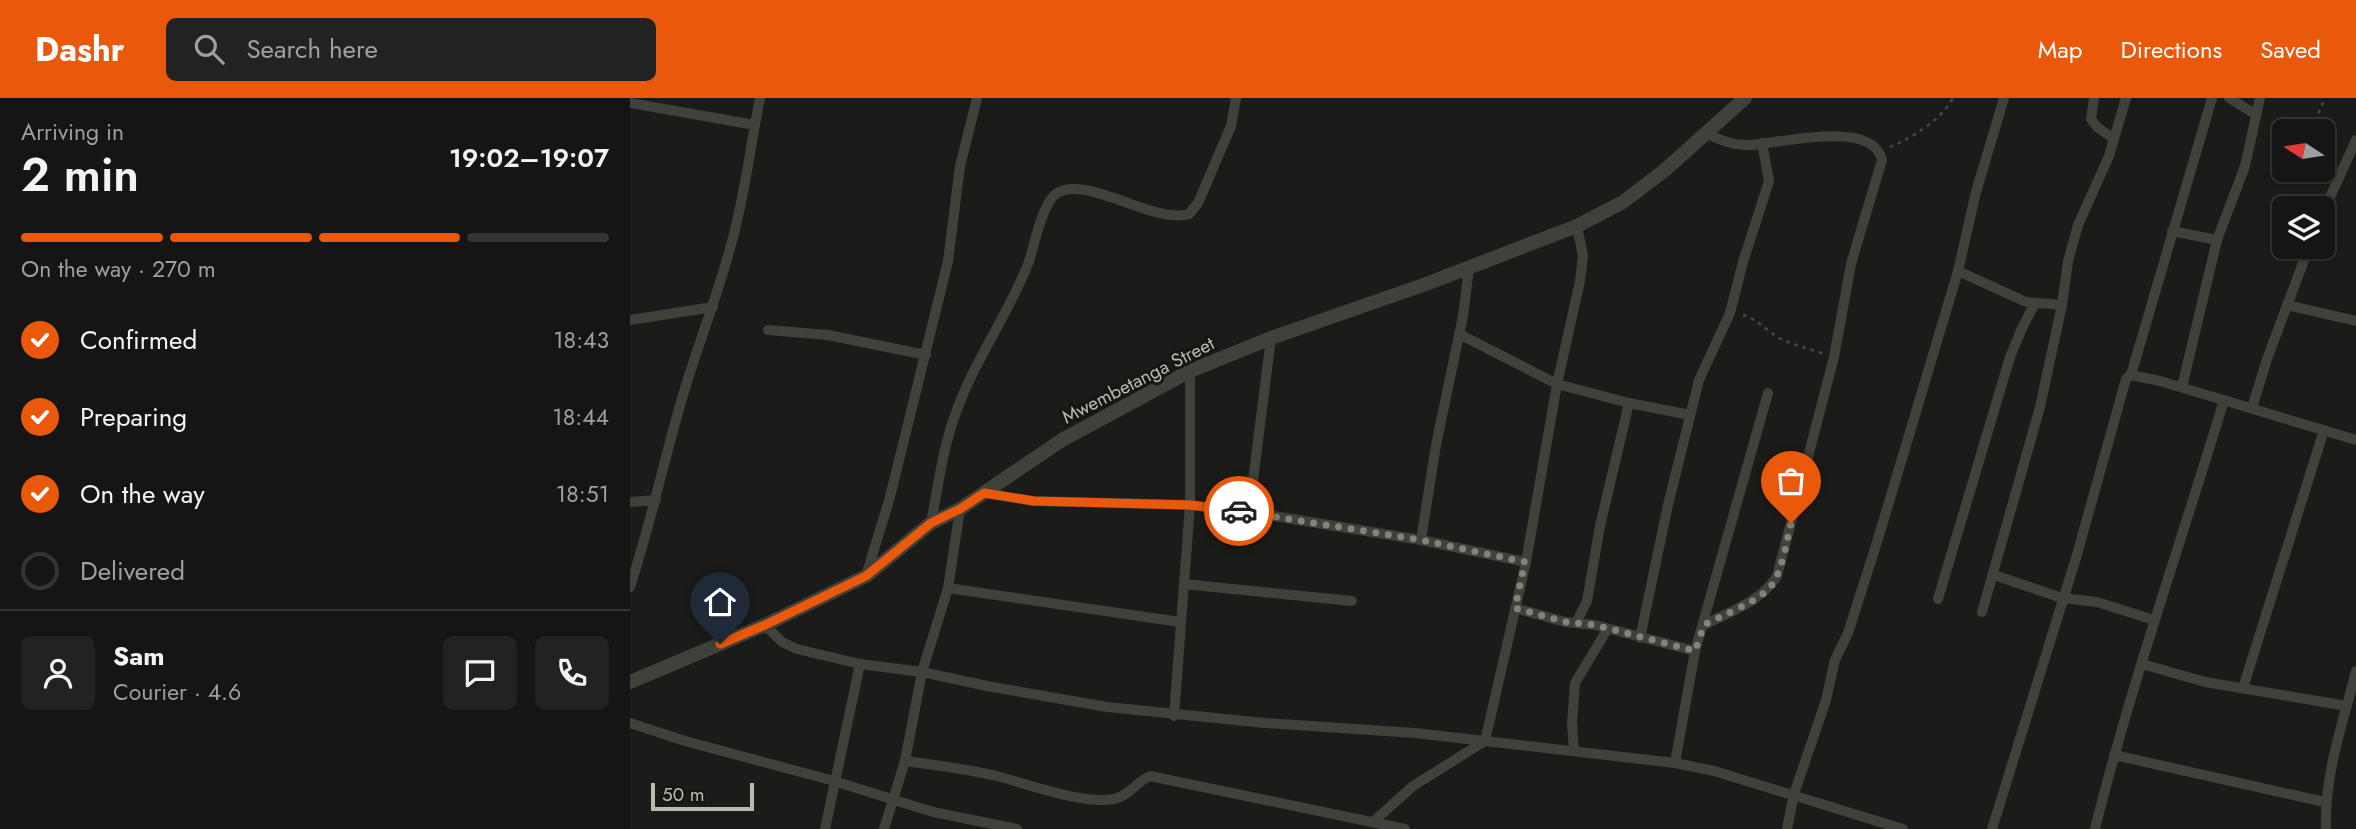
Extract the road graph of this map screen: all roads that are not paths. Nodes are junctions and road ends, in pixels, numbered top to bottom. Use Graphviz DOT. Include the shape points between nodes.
graph roads {
  1 [pos="760,98"];
  2 [pos="977,98"];
  3 [pos="1236,98"];
  4 [pos="1745,98"];
  5 [pos="2004,98"];
  6 [pos="2094,98"];
  7 [pos="2126,98"];
  8 [pos="2212,98"];
  9 [pos="2229,98"];
  10 [pos="2260,98"];
  11 [pos="630,103"];
  12 [pos="2255,114"];
  13 [pos="755,125"];
  14 [pos="1707,134"];
  15 [pos="2114,139"];
  16 [pos="2356,140"];
  17 [pos="1762,143"];
  18 [pos="2331,196"];
  19 [pos="1577,226"];
  20 [pos="2172,231"];
  21 [pos="2217,240"];
  22 [pos="2304,259"];
  23 [pos="1469,268"];
  24 [pos="1958,271"];
  25 [pos="2035,303"];
  26 [pos="2062,305"];
  27 [pos="2287,305"];
  28 [pos="713,307"];
  29 [pos="630,320"];
  30 [pos="2356,321"];
  31 [pos="768,330"];
  32 [pos="1459,334"];
  33 [pos="1270,338"];
  34 [pos="926,355"];
  35 [pos="1190,371"];
  36 [pos="2131,375"];
  37 [pos="1557,384"];
  38 [pos="2182,387"];
  39 [pos="1768,393"];
  40 [pos="2224,400"];
  41 [pos="1629,403"];
  42 [pos="2252,408"];
  43 [pos="1690,415"];
  44 [pos="2324,430"];
  45 [pos="2356,440"];
  46 [pos="984,493"];
  47 [pos="656,500"];
  48 [pos="630,502"];
  49 [pos="1190,505"];
  50 [pos="960,509"];
  51 [pos="1249,512"];
  52 [pos="931,523"];
  53 [pos="1421,540"];
  54 [pos="1525,562"];
  55 [pos="1994,575"];
  56 [pos="866,576"];
  57 [pos="1184,584"];
  58 [pos="630,587"];
  59 [pos="948,588"];
  60 [pos="1938,598"];
  61 [pos="2062,598"];
  62 [pos="1352,601"];
  63 [pos="1515,608"];
  64 [pos="1982,612"];
  65 [pos="2154,620"];
  66 [pos="1180,622"];
  67 [pos="1576,623"];
  68 [pos="765,625"];
  69 [pos="1704,625"];
  70 [pos="1608,630"];
  71 [pos="1640,638"];
  72 [pos="1695,651"];
  73 [pos="860,664"];
  74 [pos="2141,664"];
  75 [pos="922,671"];
  76 [pos="2356,671"];
  77 [pos="630,681"];
  78 [pos="2243,688"];
  79 [pos="2347,706"];
  80 [pos="1174,716"];
  81 [pos="630,723"];
  82 [pos="1485,741"];
  83 [pos="1574,751"];
  84 [pos="2114,755"];
  85 [pos="905,761"];
  86 [pos="1675,763"];
  87 [pos="834,781"];
  88 [pos="1794,794"];
  89 [pos="895,800"];
  90 [pos="2325,802"];
  91 [pos="1373,822"];
  92 [pos="825,829"];
  93 [pos="884,829"];
  94 [pos="1017,829"];
  95 [pos="1405,829"];
  96 [pos="1787,829"];
  97 [pos="1903,829"];
  98 [pos="1992,829"];
  99 [pos="2095,829"];
  100 [pos="2326,829"];
  1 -- 13 [label="street"];
  2 -- 34 [label="street"];
  3 -- 52 [label="street" via="1231,126 1198,204 1189,214 1173,215 1070,189 1048,201 1027,265 954,418"];
  4 -- 14 [label="street, Mwembetanga Street"];
  5 -- 24 [label="street"];
  6 -- 15 [label="street" via="2091,119"];
  7 -- 15 [label="street"];
  8 -- 20 [label="street"];
  9 -- 12 [label="street"];
  10 -- 12 [label="street"];
  11 -- 13 [label="street"];
  12 -- 21 [label="street" via="2245,166"];
  13 -- 28 [label="street" via="741,205"];
  14 -- 17 [label="street" via="1729,143"];
  14 -- 19 [label="street, Mwembetanga Street" via="1622,202"];
  15 -- 26 [label="street" via="2078,225"];
  16 -- 18 [label="street"];
  17 -- 43 [label="street" via="1769,181 1730,313 1699,380"];
  17 -- 69 [label="street" via="1835,136 1872,144 1882,160 1851,264 1834,357 1777,576 1761,595"];
  19 -- 23 [label="street, Mwembetanga Street"];
  19 -- 37 [label="street" via="1583,256 1580,281"];
  20 -- 21 [label="street"];
  20 -- 36 [label="street"];
  21 -- 38 [label="street"];
  22 -- 27 [label="street"];
  23 -- 32 [label="street"];
  23 -- 33 [label="street, Mwembetanga Street"];
  24 -- 25 [label="street"];
  24 -- 88 [label="street" via="1878,539"];
  25 -- 26 [label="street"];
  25 -- 60 [label="street" via="2010,358"];
  26 -- 55 [label="street" via="2040,407"];
  27 -- 30 [label="street"];
  27 -- 42 [label="street"];
  28 -- 29 [label="street"];
  28 -- 47 [label="street" via="681,401"];
  31 -- 34 [label="street" via="828,335"];
  32 -- 37 [label="street"];
  32 -- 53 [label="street"];
  33 -- 35 [label="street, Mwembetanga Street"];
  33 -- 51 [label="street"];
  34 -- 56 [label="street"];
  35 -- 46 [label="street, Mwembetanga Street" via="1062,440"];
  35 -- 49 [label="street"];
  36 -- 38 [label="street"];
  36 -- 61 [label="street" via="2122,385"];
  37 -- 41 [label="street"];
  37 -- 54 [label="street"];
  38 -- 40 [label="street"];
  39 -- 69 [label="street"];
  40 -- 42 [label="street"];
  40 -- 65 [label="street"];
  41 -- 43 [label="street"];
  41 -- 67 [label="street" via="1587,601"];
  42 -- 44 [label="street"];
  43 -- 71 [label="street"];
  44 -- 45 [label="street"];
  44 -- 78 [label="street"];
  46 -- 49 [label="street" via="1034,501"];
  46 -- 50 [label="street, Mwembetanga Street"];
  47 -- 48 [label="street"];
  47 -- 58 [label="street"];
  49 -- 51 [label="street"];
  49 -- 57 [label="street"];
  50 -- 52 [label="street, Mwembetanga Street"];
  50 -- 59 [label="street"];
  51 -- 53 [label="street"];
  52 -- 56 [label="street, Mwembetanga Street"];
  53 -- 54 [label="street"];
  54 -- 63 [label="street"];
  55 -- 61 [label="street"];
  55 -- 64 [label="street"];
  56 -- 68 [label="street, Mwembetanga Street"];
  57 -- 62 [label="street"];
  57 -- 66 [label="street"];
  59 -- 66 [label="street"];
  59 -- 75 [label="street"];
  61 -- 65 [label="street" via="2097,602"];
  61 -- 98 [label="street"];
  63 -- 67 [label="street"];
  63 -- 82 [label="street"];
  65 -- 74 [label="street"];
  66 -- 80 [label="street"];
  67 -- 70 [label="street"];
  68 -- 73 [label="street" via="797,649"];
  68 -- 77 [label="street, Mwembetanga Street"];
  69 -- 72 [label="street"];
  70 -- 71 [label="street"];
  70 -- 83 [label="street" via="1575,683"];
  71 -- 72 [label="street"];
  72 -- 86 [label="street"];
  73 -- 75 [label="street"];
  73 -- 87 [label="street"];
  74 -- 78 [label="street"];
  74 -- 84 [label="street"];
  75 -- 80 [label="street"];
  75 -- 85 [label="street"];
  76 -- 79 [label="street"];
  78 -- 79 [label="street"];
  79 -- 90 [label="street"];
  80 -- 82 [label="street"];
  81 -- 87 [label="street"];
  82 -- 83 [label="street"];
  82 -- 91 [label="street" via="1413,786"];
  83 -- 86 [label="street"];
  84 -- 90 [label="street"];
  84 -- 99 [label="street"];
  85 -- 89 [label="street"];
  85 -- 91 [label="street" via="993,775 1092,800 1125,795 1150,776"];
  86 -- 88 [label="street"];
  87 -- 89 [label="street"];
  87 -- 92 [label="street"];
  88 -- 96 [label="street"];
  88 -- 97 [label="street"];
  89 -- 93 [label="street"];
  89 -- 94 [label="street"];
  90 -- 100 [label="street"];
  91 -- 95 [label="street"];
}
